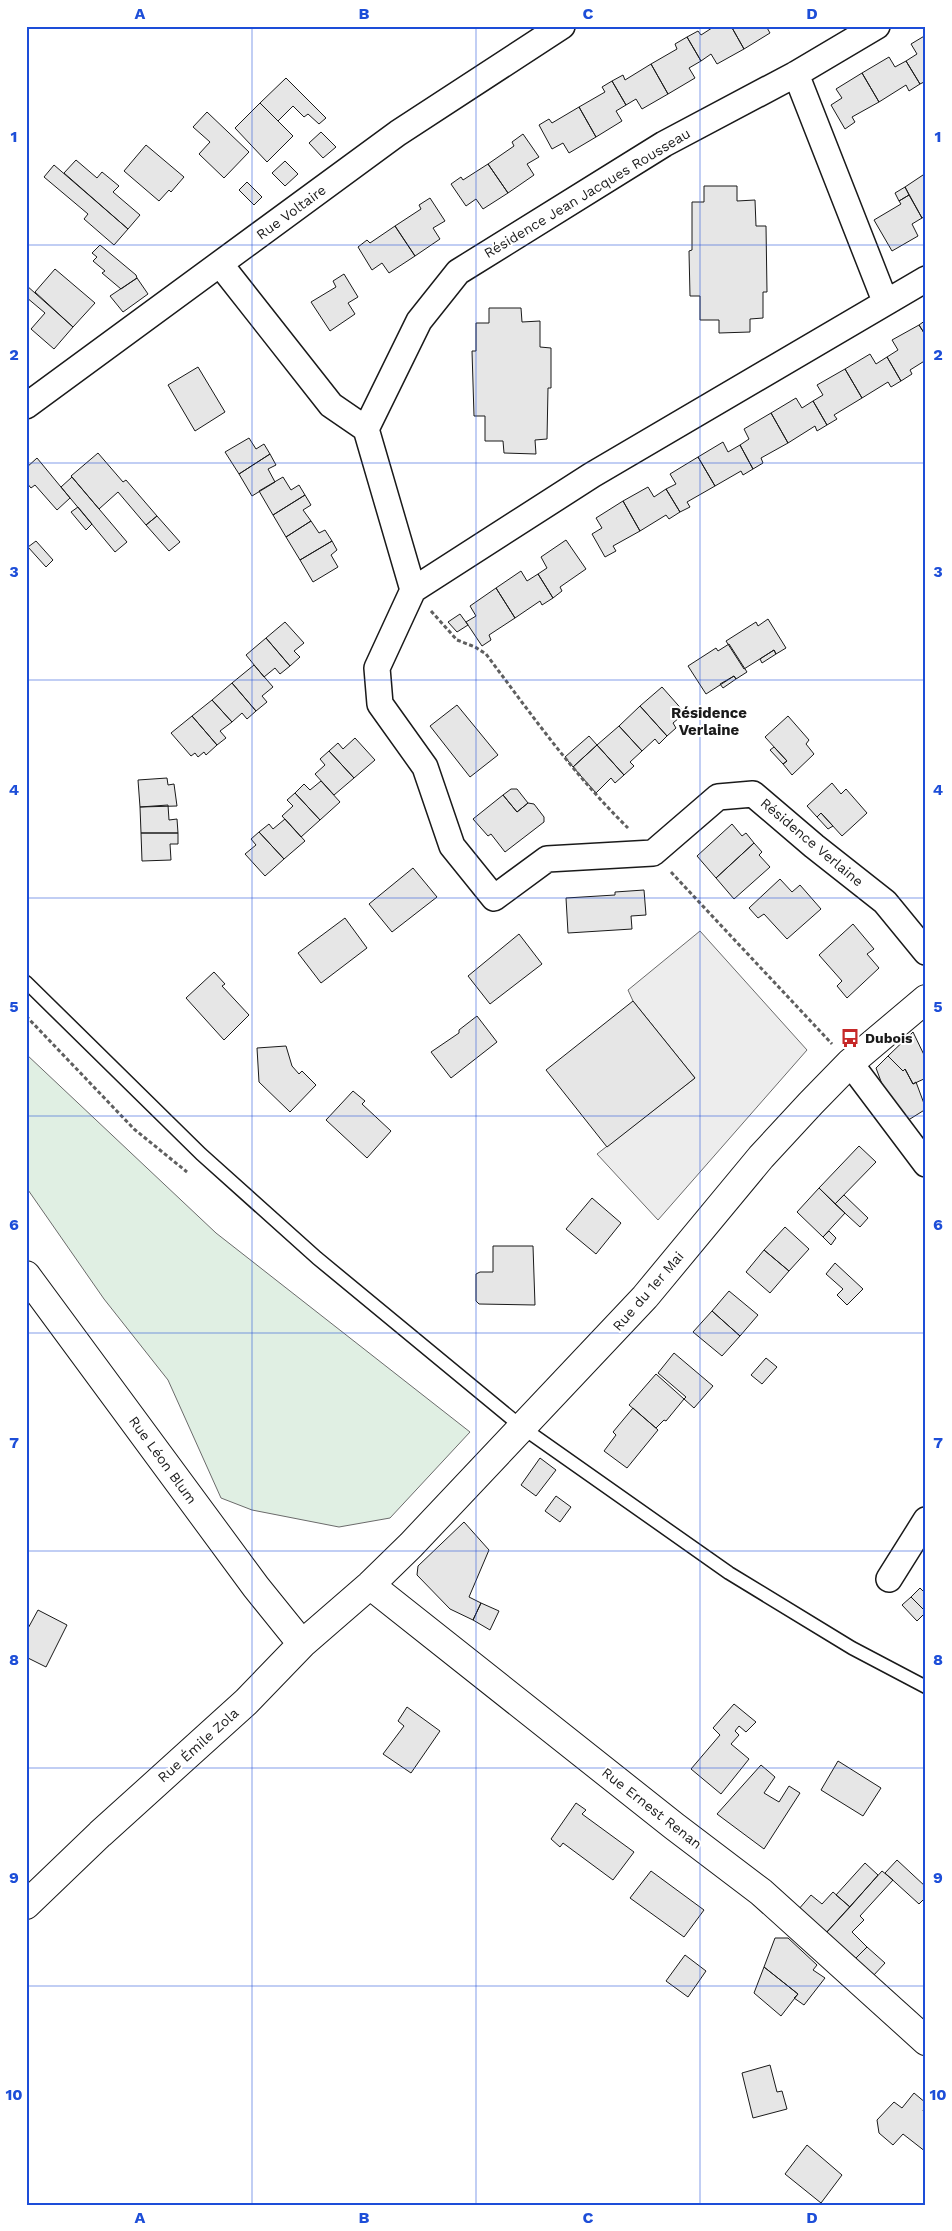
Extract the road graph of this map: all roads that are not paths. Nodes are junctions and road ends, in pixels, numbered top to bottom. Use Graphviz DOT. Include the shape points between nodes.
graph roads {
  1 [pos="562,26"];
  2 [pos="877,26"];
  3 [pos="796,74"];
  4 [pos="220,264"];
  5 [pos="926,279"];
  6 [pos="885,301"];
  7 [pos="26,406"];
  8 [pos="366,429"];
  9 [pos="413,590"];
  10 [pos="926,952"];
  11 [pos="26,982"];
  12 [pos="926,999"];
  13 [pos="850,1063"];
  14 [pos="926,1164"];
  15 [pos="26,1275"];
  16 [pos="523,1428"];
  17 [pos="926,1520"];
  18 [pos="889,1579"];
  19 [pos="370,1585"];
  20 [pos="302,1644"];
  21 [pos="926,1687"];
  22 [pos="26,1905"];
  23 [pos="926,2041"];
  1 -- 4 [label="street, Rue Voltaire" via="398,133"];
  2 -- 3 [label="street, Résidence Jean Jacques Rousseau"];
  3 -- 6 [label="street"];
  3 -- 8 [label="street, Résidence Jean Jacques Rousseau" via="664,144 458,272 419,321"];
  4 -- 7 [label="street, Rue Voltaire"];
  4 -- 8 [label="street" via="331,405"];
  5 -- 6 [label="street"];
  6 -- 9 [label="street" via="592,475"];
  8 -- 9 [label="street"];
  9 -- 10 [label="street, Résidence Verlaine" via="377,668 380,704 425,766 452,846 494,898 547,859 653,853 718,797 754,794 885,902"];
  11 -- 16 [label="lane" via="202,1154 296,1239"];
  12 -- 13 [label="street, Rue du 1er Mai"];
  13 -- 14 [label="street"];
  13 -- 16 [label="street, Rue du 1er Mai" via="761,1157 644,1297"];
  15 -- 20 [label="street, Rue Léon Blum" via="247,1576"];
  16 -- 19 [label="street, Rue du 1er Mai"];
  16 -- 21 [label="lane" via="729,1573 852,1648"];
  17 -- 18 [label="street"];
  19 -- 20 [label="street, Rue Émile Zola"];
  19 -- 23 [label="street, Rue Ernest Renan" via="761,1892"];
  20 -- 22 [label="street, Rue Émile Zola" via="246,1702"];
}
